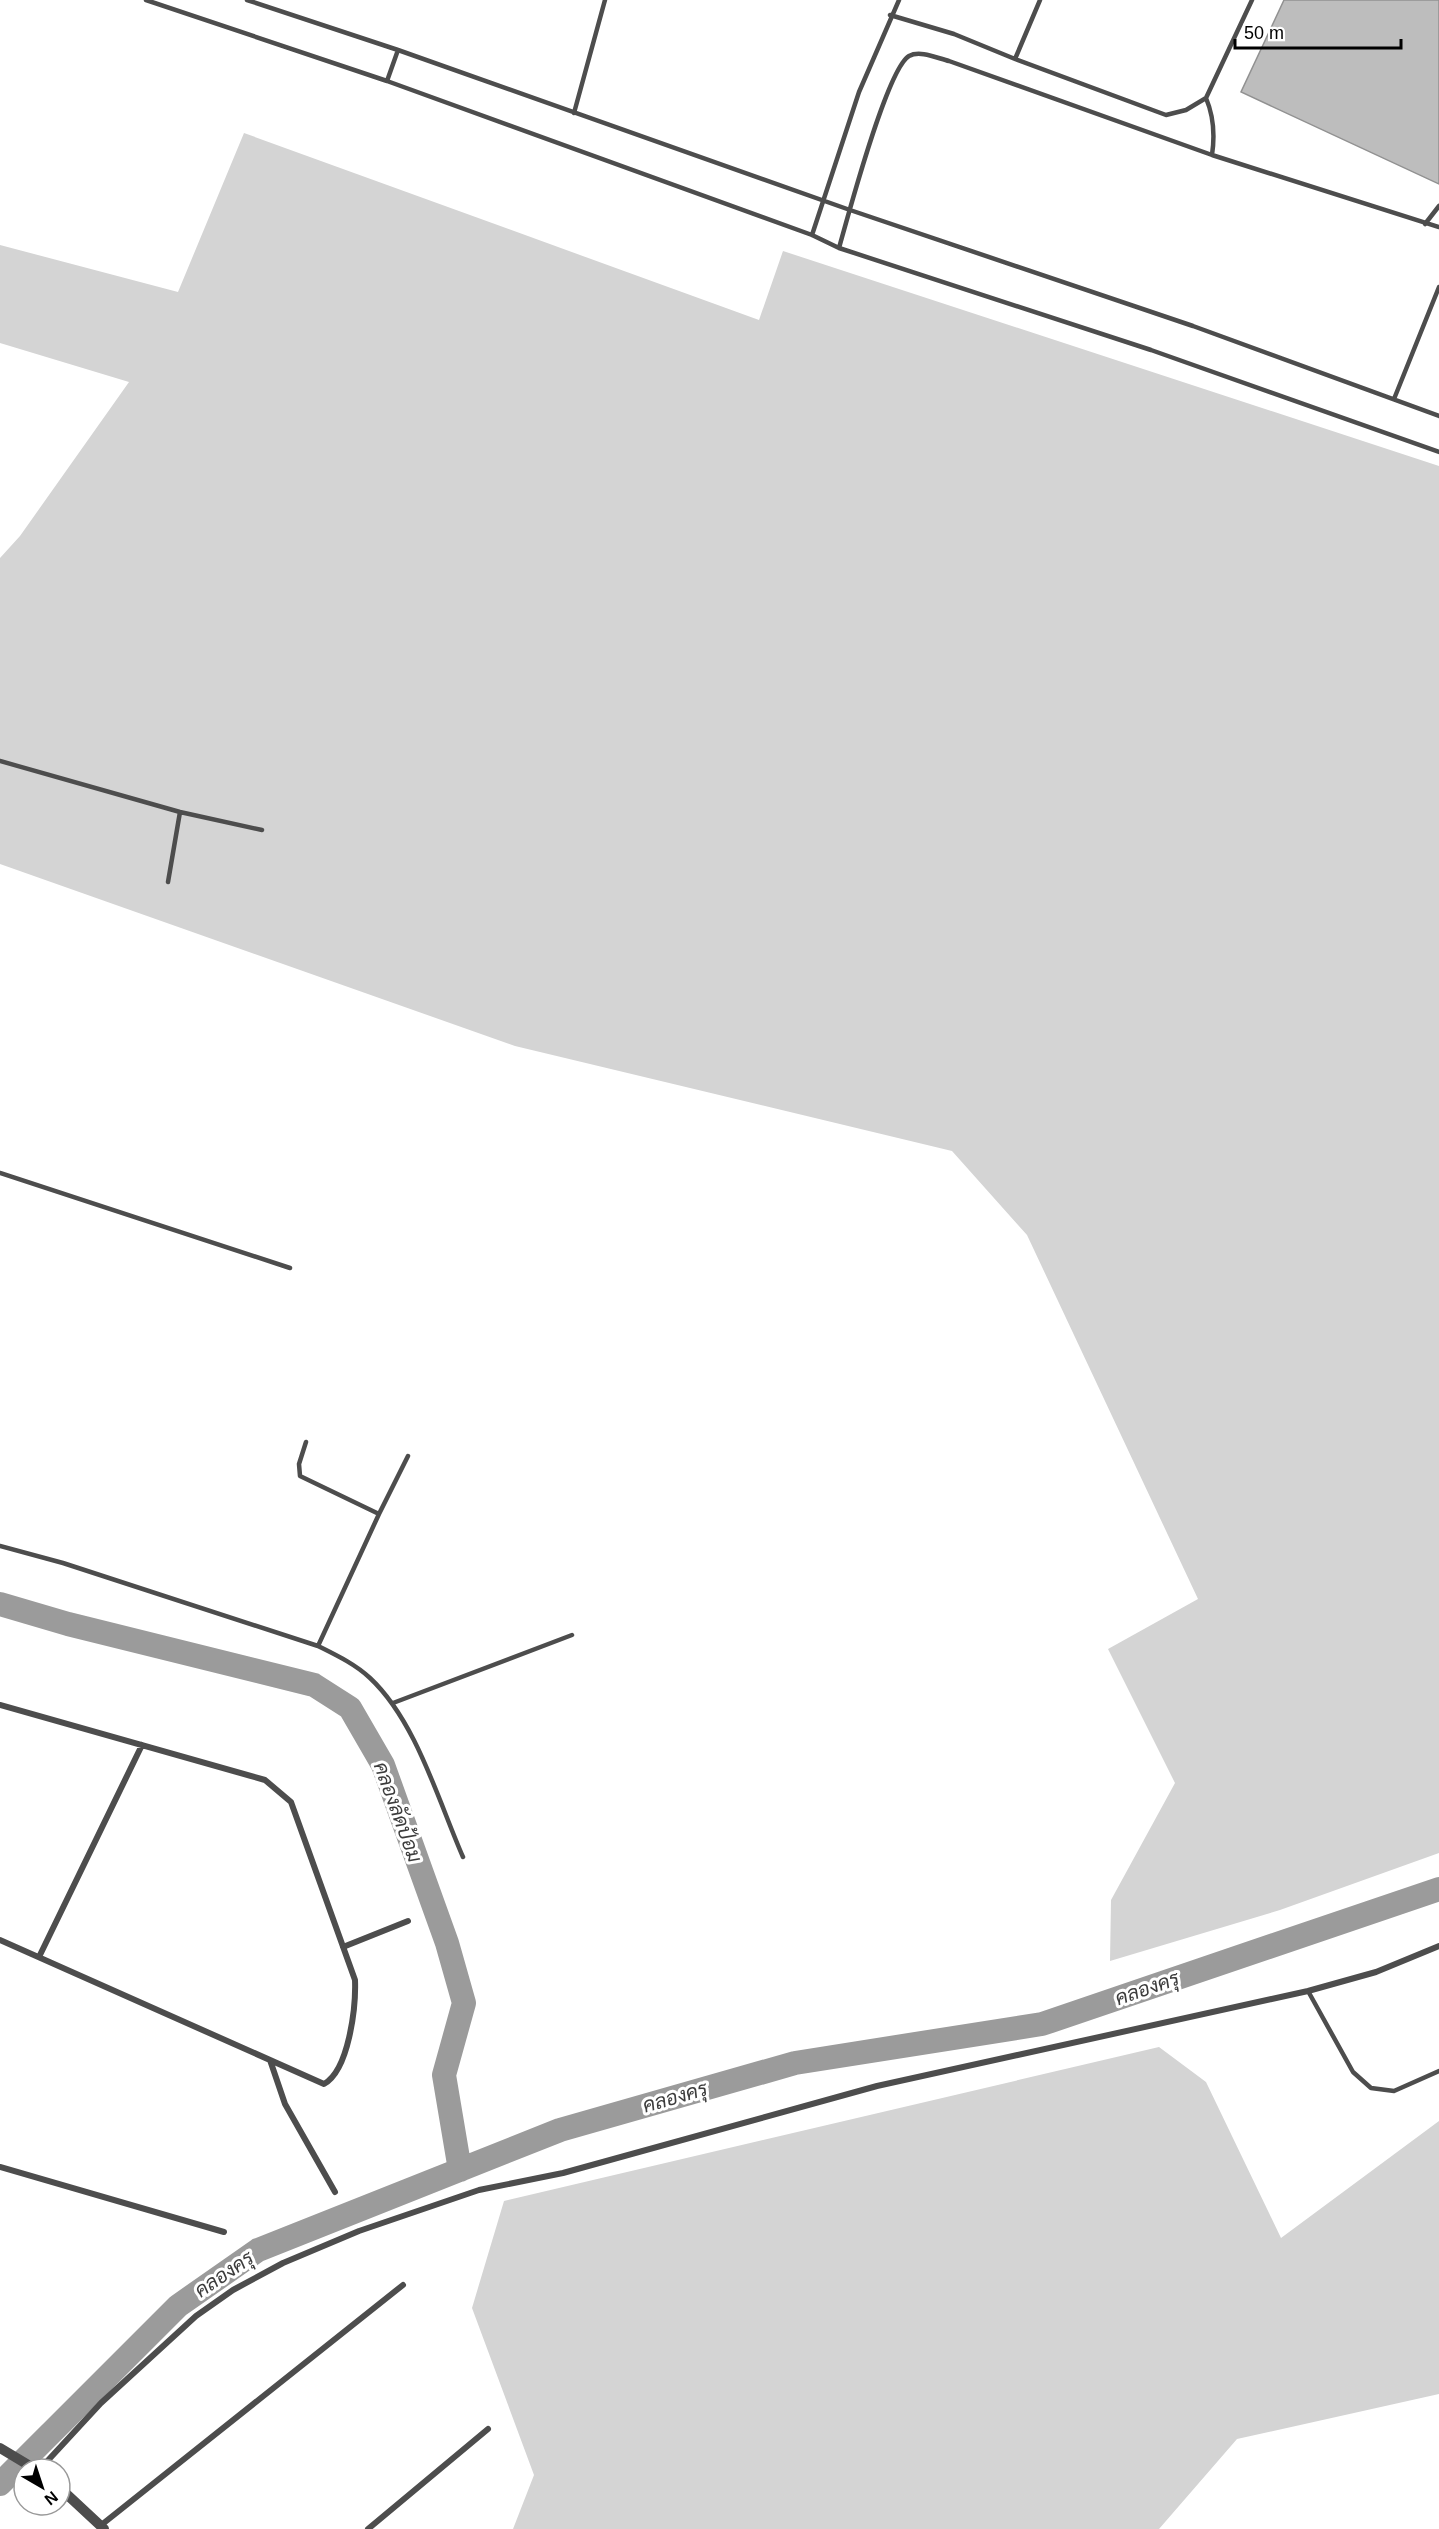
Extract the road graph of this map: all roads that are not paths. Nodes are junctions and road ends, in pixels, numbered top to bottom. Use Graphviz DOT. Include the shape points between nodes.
graph roads {
  1 [pos="146,0"];
  2 [pos="247,0"];
  3 [pos="605,0"];
  4 [pos="899,0"];
  5 [pos="1040,0"];
  6 [pos="1252,0"];
  7 [pos="890,15"];
  8 [pos="398,50"];
  9 [pos="1015,59"];
  10 [pos="387,81"];
  11 [pos="1206,98"];
  12 [pos="574,113"];
  13 [pos="1212,155"];
  14 [pos="822,200"];
  15 [pos="1439,206"];
  16 [pos="850,210"];
  17 [pos="1425,224"];
  18 [pos="1439,228"];
  19 [pos="812,235"];
  20 [pos="839,248"];
  21 [pos="1439,287"];
  22 [pos="1394,399"];
  23 [pos="1439,416"];
  24 [pos="1439,452"];
  25 [pos="0,761"];
  26 [pos="180,812"];
  27 [pos="262,830"];
  28 [pos="168,882"];
  29 [pos="0,1173"];
  30 [pos="290,1268"];
  31 [pos="306,1442"];
  32 [pos="408,1456"];
  33 [pos="379,1514"];
  34 [pos="0,1546"];
  35 [pos="572,1635"];
  36 [pos="318,1646"];
  37 [pos="393,1702"];
  38 [pos="0,1705"];
  39 [pos="142,1745"];
  40 [pos="463,1857"];
  41 [pos="408,1921"];
  42 [pos="0,1940"];
  43 [pos="1439,1946"];
  44 [pos="343,1947"];
  45 [pos="39,1957"];
  46 [pos="1308,1991"];
  47 [pos="270,2060"];
  48 [pos="1439,2071"];
  49 [pos="0,2167"];
  50 [pos="335,2192"];
  51 [pos="224,2232"];
  52 [pos="403,2285"];
  53 [pos="488,2429"];
  54 [pos="0,2448"];
  55 [pos="15,2457"];
  56 [pos="47,2457"];
  57 [pos="72,2499"];
  58 [pos="102,2527"];
  59 [pos="368,2529"];
  1 -- 10 [label="lane"];
  2 -- 8 [label="lane"];
  3 -- 12 [label="lane"];
  4 -- 7 [label="lane"];
  5 -- 9 [label="lane"];
  6 -- 11 [label="lane"];
  7 -- 9 [label="lane" via="954,34"];
  7 -- 14 [label="lane"];
  8 -- 10 [label="lane"];
  8 -- 12 [label="lane"];
  9 -- 11 [label="lane" via="1166,115 1186,110"];
  10 -- 19 [label="lane"];
  11 -- 13 [label="lane" via="1213,121"];
  12 -- 14 [label="lane"];
  13 -- 16 [label="lane" via="918,53 899,66 886,95"];
  13 -- 17 [label="lane"];
  14 -- 16 [label="lane"];
  14 -- 19 [label="lane"];
  15 -- 17 [label="lane"];
  16 -- 20 [label="lane"];
  16 -- 22 [label="lane"];
  17 -- 18 [label="lane"];
  19 -- 20 [label="lane"];
  20 -- 24 [label="lane" via="1151,350"];
  21 -- 22 [label="lane"];
  22 -- 23 [label="lane"];
  25 -- 26 [label="lane"];
  26 -- 27 [label="lane"];
  26 -- 28 [label="lane"];
  29 -- 30 [label="lane"];
  31 -- 33 [label="lane" via="299,1464 300,1476"];
  32 -- 33 [label="lane"];
  33 -- 36 [label="lane"];
  34 -- 36 [label="lane"];
  35 -- 37 [label="lane"];
  36 -- 37 [label="lane" via="369,1677"];
  37 -- 40 [label="lane"];
  38 -- 39 [label="street"];
  39 -- 44 [label="street" via="265,1780 291,1802"];
  39 -- 45 [label="street"];
  41 -- 44 [label="street"];
  42 -- 45 [label="street"];
  43 -- 46 [label="street" via="1376,1971"];
  44 -- 47 [label="street" via="355,1980 356,2007 334,2079 324,2084"];
  45 -- 47 [label="street"];
  46 -- 48 [label="lane" via="1353,2072 1371,2088 1394,2091"];
  46 -- 56 [label="street" via="877,2086 563,2172 479,2190 359,2231 283,2262 196,2316"];
  47 -- 50 [label="street" via="285,2104"];
  49 -- 51 [label="street"];
  52 -- 58 [label="street"];
  53 -- 59 [label="street"];
  54 -- 55 [label="street"];
  57 -- 58 [label="street"];
}
